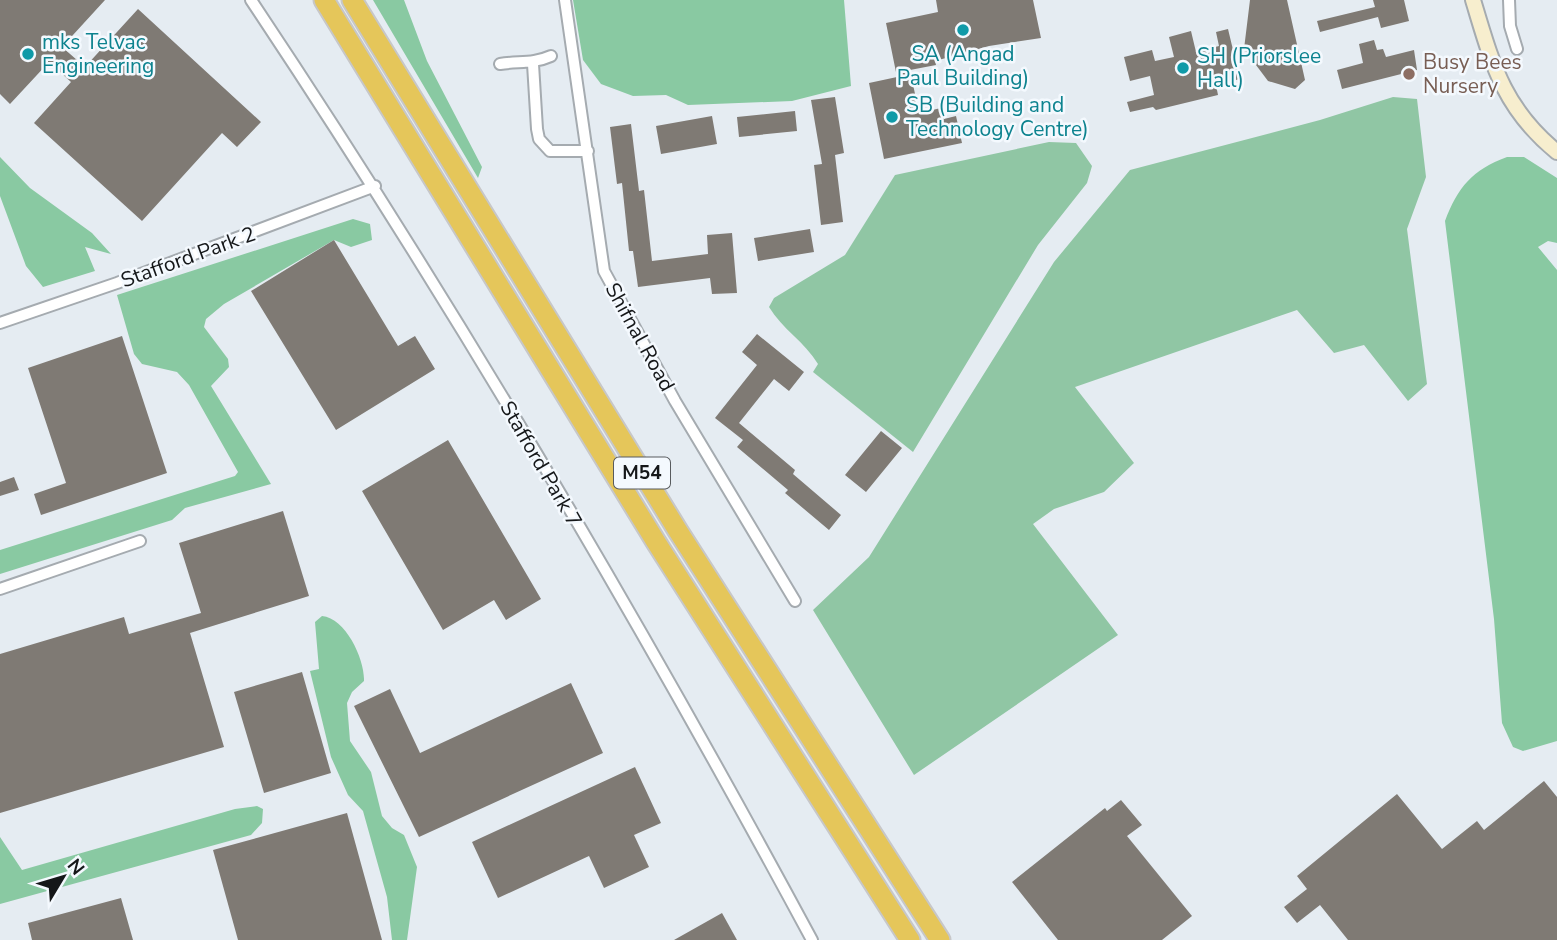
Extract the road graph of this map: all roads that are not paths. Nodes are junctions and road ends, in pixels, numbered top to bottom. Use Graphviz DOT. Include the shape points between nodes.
graph roads {
  1 [pos="251,0"];
  2 [pos="324,0"];
  3 [pos="352,0"];
  4 [pos="565,0"];
  5 [pos="1474,0"];
  6 [pos="1509,0"];
  7 [pos="1517,49"];
  8 [pos="551,56"];
  9 [pos="500,64"];
  10 [pos="533,64"];
  11 [pos="587,151"];
  12 [pos="1557,152"];
  13 [pos="375,186"];
  14 [pos="0,323"];
  15 [pos="139,541"];
  16 [pos="0,589"];
  17 [pos="795,601"];
  18 [pos="812,940"];
  19 [pos="910,940"];
  20 [pos="940,940"];
  1 -- 13 [label="street, Stafford Park 7"];
  2 -- 19 [label="highway, M54" via="656,542"];
  3 -- 20 [label="highway, M54" via="678,531"];
  4 -- 11 [label="street, Shifnal Road"];
  5 -- 12 [label="street" via="1499,82 1521,118"];
  6 -- 7 [label="street"];
  8 -- 10 [label="street"];
  9 -- 10 [label="street"];
  10 -- 11 [label="street" via="539,139 550,151"];
  11 -- 17 [label="street, Shifnal Road" via="604,271 675,401"];
  13 -- 14 [label="street, Stafford Park 2"];
  13 -- 18 [label="street, Stafford Park 7" via="641,635"];
  15 -- 16 [label="street"];
}
